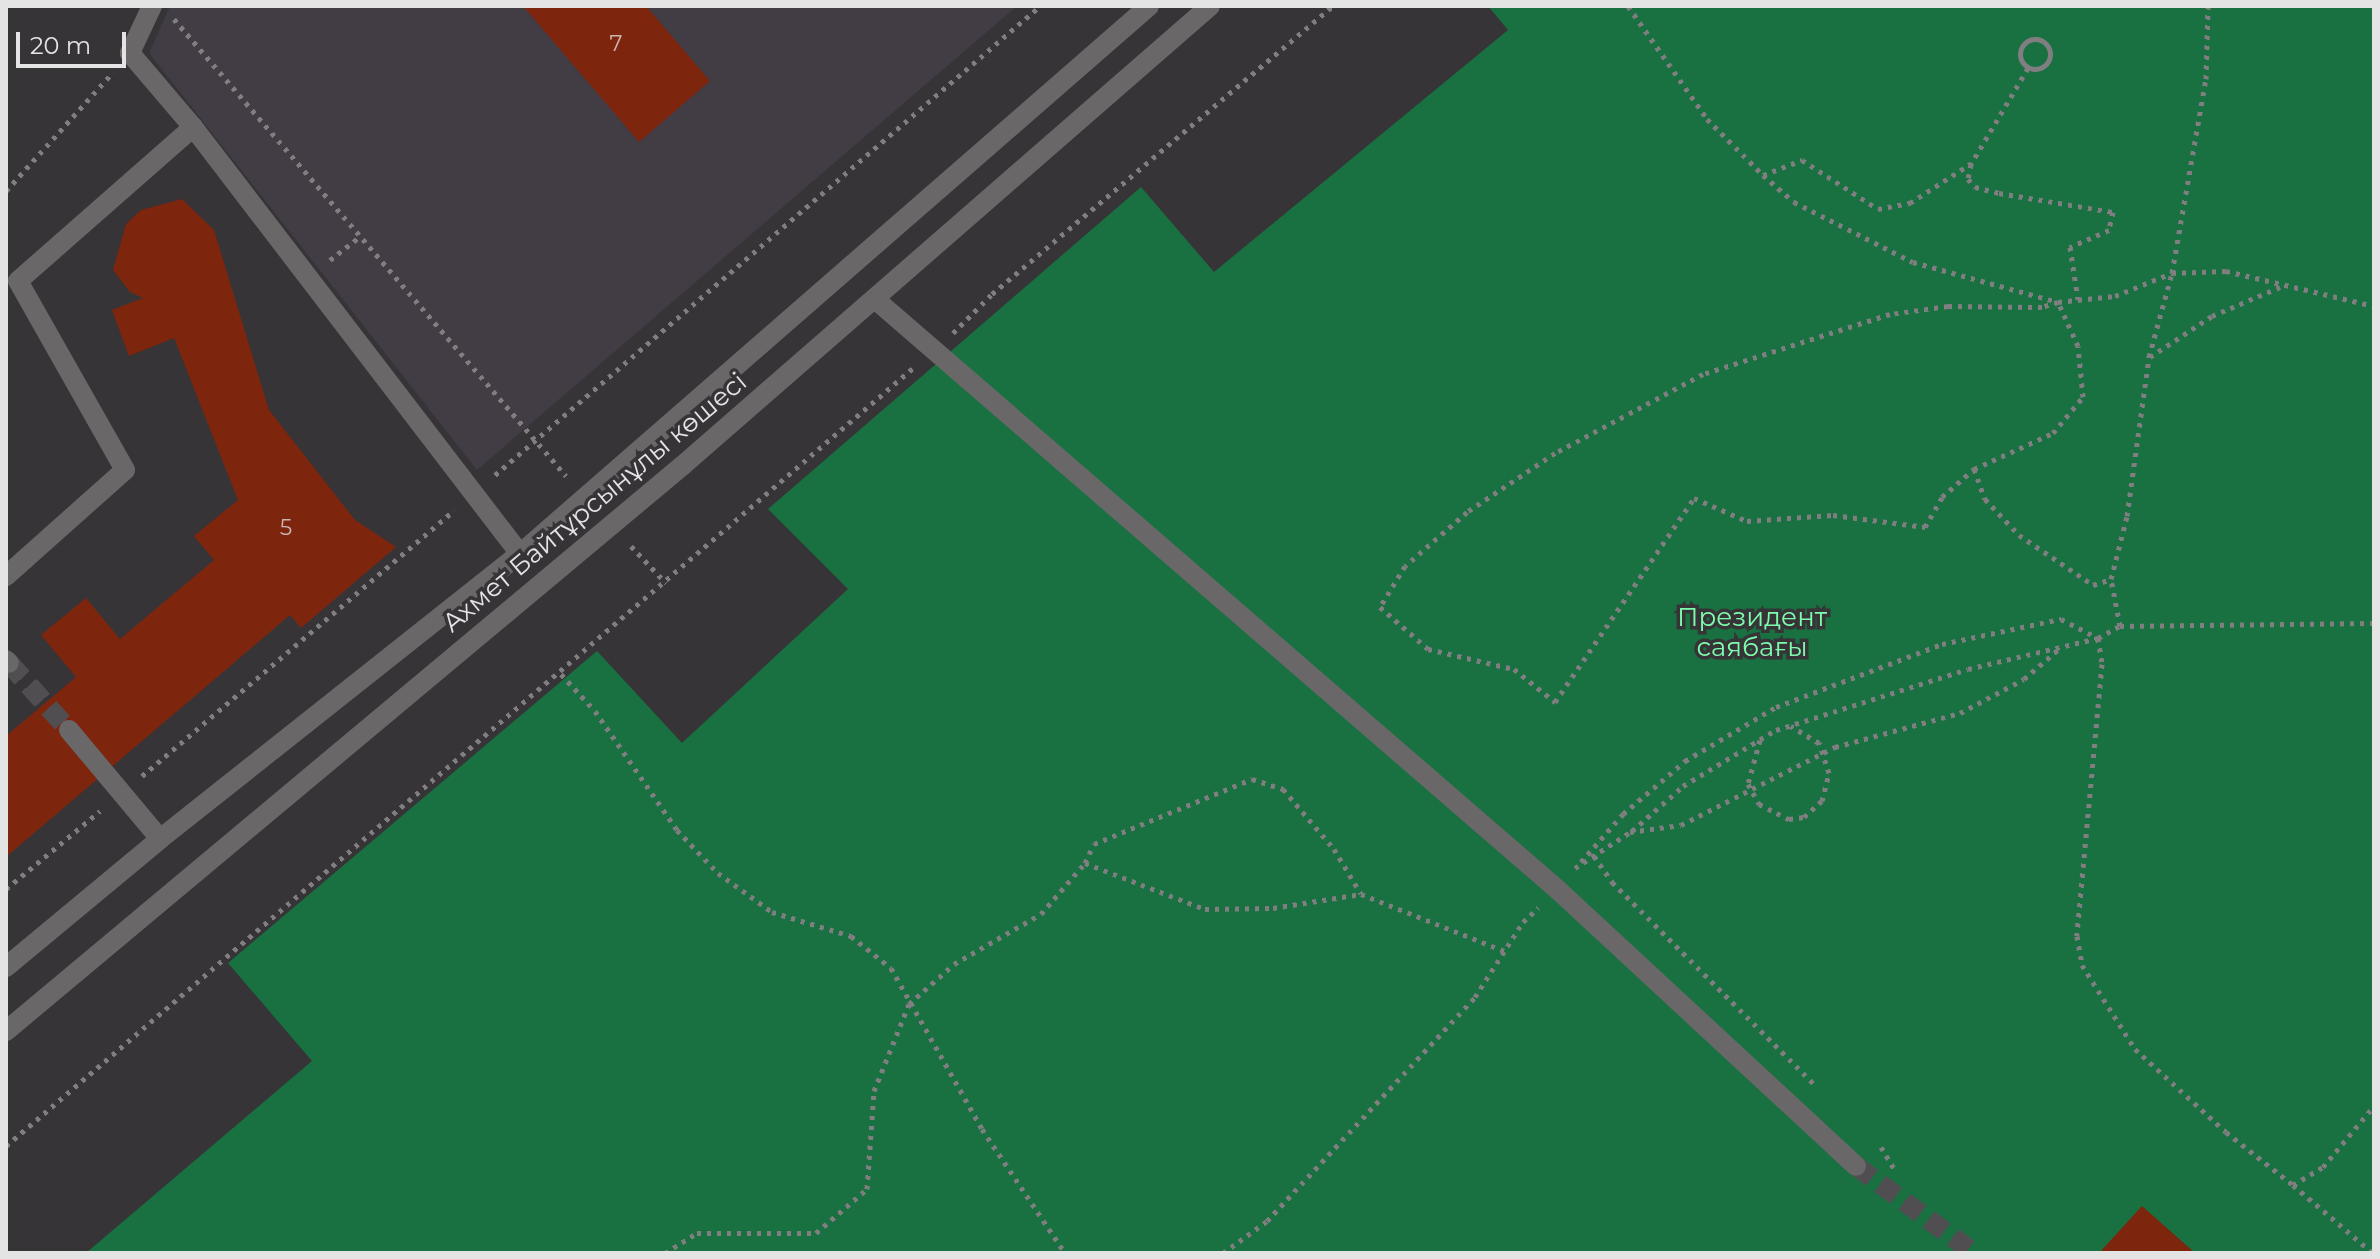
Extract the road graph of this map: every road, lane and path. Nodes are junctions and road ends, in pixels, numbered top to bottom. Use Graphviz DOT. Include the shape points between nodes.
graph roads {
  1 [pos="152,6"];
  2 [pos="163,6"];
  3 [pos="1040,6"];
  4 [pos="1149,6"];
  5 [pos="1210,6"];
  6 [pos="1333,6"];
  7 [pos="1628,6"];
  8 [pos="2208,6"];
  9 [pos="130,53"];
  10 [pos="2028,68"];
  11 [pos="193,127"];
  12 [pos="1971,164"];
  13 [pos="1763,175"];
  14 [pos="6,191"];
  15 [pos="361,236"];
  16 [pos="2172,273"];
  17 [pos="307,279"];
  18 [pos="2280,287"];
  19 [pos="2078,299"];
  20 [pos="876,300"];
  21 [pos="2058,302"];
  22 [pos="2374,306"];
  23 [pos="937,350"];
  24 [pos="2149,357"];
  25 [pos="535,442"];
  26 [pos="1974,469"];
  27 [pos="471,495"];
  28 [pos="586,497"];
  29 [pos="610,525"];
  30 [pos="520,554"];
  31 [pos="6,576"];
  32 [pos="2111,579"];
  33 [pos="666,583"];
  34 [pos="2374,623"];
  35 [pos="2120,626"];
  36 [pos="2098,638"];
  37 [pos="2061,647"];
  38 [pos="561,674"];
  39 [pos="1791,726"];
  40 [pos="69,730"];
  41 [pos="1760,740"];
  42 [pos="1823,753"];
  43 [pos="1752,791"];
  44 [pos="122,792"];
  45 [pos="1628,833"];
  46 [pos="160,839"];
  47 [pos="1594,856"];
  48 [pos="1085,863"];
  49 [pos="1574,869"];
  50 [pos="6,889"];
  51 [pos="1558,890"];
  52 [pos="1361,894"];
  53 [pos="1507,952"];
  54 [pos="6,967"];
  55 [pos="909,1004"];
  56 [pos="6,1031"];
  57 [pos="1825,1094"];
  58 [pos="2374,1106"];
  59 [pos="1870,1137"];
  60 [pos="6,1146"];
  61 [pos="1856,1166"];
  62 [pos="1895,1170"];
  63 [pos="2293,1185"];
  64 [pos="665,1253"];
  65 [pos="1065,1253"];
  66 [pos="1223,1253"];
  67 [pos="2373,1253"];
  1 -- 9 [label="street"];
  2 -- 15 [label="path"];
  3 -- 25 [label="path"];
  4 -- 28 [label="street, Ахмет Байтұрсынұлы көшесі"];
  5 -- 20 [label="street, Ахмет Байтұрсынұлы көшесі"];
  6 -- 23 [label="path" via="992,294"];
  7 -- 13 [label="path" via="1707,119"];
  8 -- 16 [label="path" via="2206,79"];
  9 -- 11 [label="street"];
  9 -- 14 [label="path"];
  10 -- 10 [label="path" via="2019,56 2021,47 2038,39 2049,48 2049,59 2038,69"];
  10 -- 12 [label="path"];
  11 -- 17 [label="street"];
  11 -- 31 [label="street" via="18,281 125,470"];
  12 -- 13 [label="path" via="1910,203 1878,209 1802,160"];
  12 -- 19 [label="path" via="1968,179 1975,187 2113,212 2109,230 2070,247"];
  13 -- 21 [label="path" via="1794,202 1913,262"];
  15 -- 17 [label="path"];
  15 -- 25 [label="path"];
  16 -- 18 [label="path" via="2226,271"];
  16 -- 19 [label="path" via="2115,296"];
  16 -- 24 [label="path"];
  17 -- 27 [label="street"];
  18 -- 22 [label="path"];
  18 -- 24 [label="path" via="2212,316"];
  19 -- 21 [label="path"];
  20 -- 23 [label="street"];
  20 -- 29 [label="street, Ахмет Байтұрсынұлы көшесі"];
  21 -- 26 [label="path" via="2078,346 2083,397 2053,433"];
  21 -- 26 [label="path" via="1890,314 1703,374 1555,453 1467,512 1405,566 1380,607 1428,649 1514,669 1555,702 1694,498 1747,521 1833,515 1925,527 1942,497"];
  23 -- 33 [label="path" via="865,405"];
  23 -- 51 [label="street"];
  24 -- 32 [label="path" via="2127,516"];
  25 -- 27 [label="path"];
  25 -- 28 [label="path"];
  26 -- 32 [label="path" via="1985,499 2019,535 2093,585"];
  27 -- 30 [label="street"];
  27 -- 44 [label="path"];
  28 -- 30 [label="street, Ахмет Байтұрсынұлы көшесі"];
  29 -- 33 [label="path"];
  29 -- 56 [label="street, Ахмет Байтұрсынұлы көшесі"];
  30 -- 46 [label="street, Ахмет Байтұрсынұлы көшесі"];
  32 -- 35 [label="path"];
  33 -- 38 [label="path"];
  34 -- 35 [label="path"];
  35 -- 36 [label="path"];
  36 -- 37 [label="path"];
  36 -- 49 [label="path" via="2061,619 1942,644 1776,707 1685,761 1623,814"];
  36 -- 63 [label="path" via="2102,664 2077,936 2082,965 2135,1049"];
  37 -- 39 [label="path" via="1968,669"];
  37 -- 42 [label="path" via="2024,679 1960,713"];
  38 -- 55 [label="path" via="595,711 693,850 745,896 772,912 829,928 872,948 891,968"];
  38 -- 60 [label="path"];
  39 -- 41 [label="path"];
  39 -- 42 [label="path" via="1810,736"];
  40 -- 44 [label="street"];
  41 -- 43 [label="path" via="1750,764"];
  41 -- 45 [label="path" via="1683,786"];
  42 -- 43 [label="path"];
  42 -- 43 [label="path" via="1828,783 1816,811 1789,819 1759,804"];
  43 -- 45 [label="path" via="1681,825"];
  44 -- 46 [label="street"];
  44 -- 50 [label="path"];
  45 -- 47 [label="path"];
  46 -- 54 [label="street, Ахмет Байтұрсынұлы көшесі"];
  47 -- 49 [label="path"];
  47 -- 57 [label="path" via="1612,882"];
  48 -- 52 [label="path" via="1205,909 1273,908"];
  48 -- 52 [label="path" via="1094,844 1252,779 1283,789 1334,849"];
  48 -- 55 [label="path" via="1041,914 954,964"];
  49 -- 51 [label="path"];
  51 -- 53 [label="path" via="1523,922"];
  51 -- 61 [label="street"];
  52 -- 53 [label="path"];
  53 -- 66 [label="path" via="1475,997 1267,1221"];
  55 -- 64 [label="path" via="874,1091 867,1189 816,1233 697,1233"];
  55 -- 65 [label="path"];
  58 -- 63 [label="path" via="2323,1167"];
  59 -- 62 [label="path"];
  63 -- 67 [label="path"];
}
